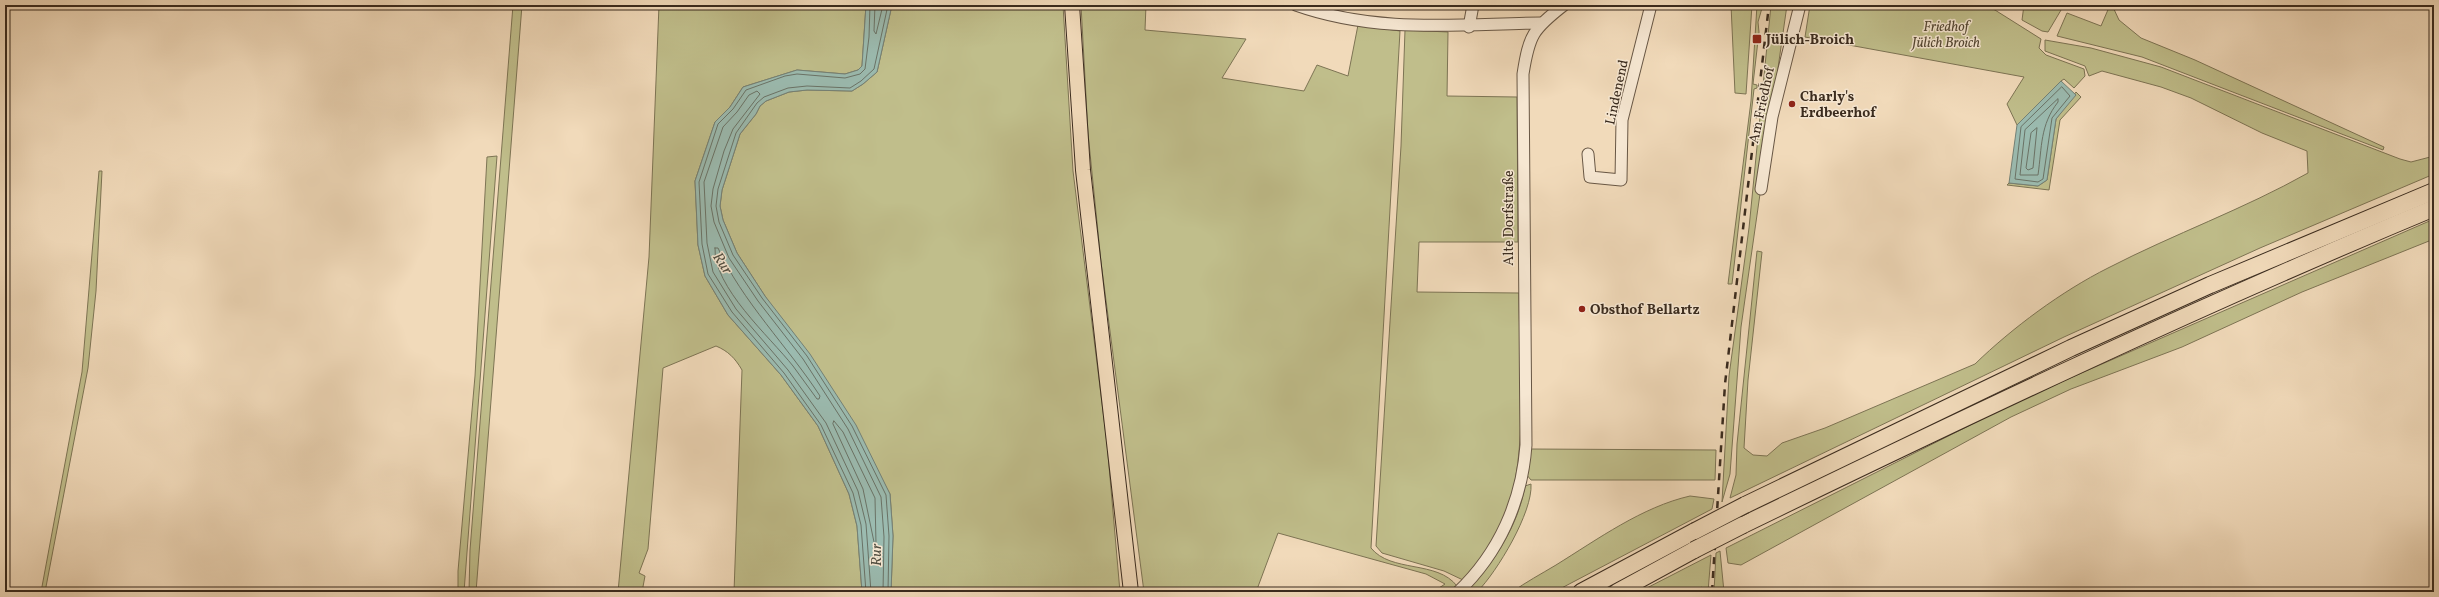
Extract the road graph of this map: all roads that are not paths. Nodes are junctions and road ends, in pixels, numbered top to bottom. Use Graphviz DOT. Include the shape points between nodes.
graph roads {
  1 [pos="1072,5"];
  2 [pos="1296,5"];
  3 [pos="1473,5"];
  4 [pos="1564,5"];
  5 [pos="1651,5"];
  6 [pos="1800,5"];
  7 [pos="1541,23"];
  8 [pos="1469,27"];
  9 [pos="1588,154"];
  10 [pos="1761,189"];
  11 [pos="2434,191"];
  12 [pos="2434,208"];
  13 [pos="1131,592"];
  14 [pos="1458,592"];
  15 [pos="1581,592"];
  16 [pos="1617,592"];
  1 -- 13 [label="main road" via="1083,170"];
  2 -- 8 [label="street" via="1324,15 1404,26"];
  3 -- 8 [label="street"];
  4 -- 7 [label="street, Alte Dorfstraße"];
  5 -- 9 [label="street, Lindenend" via="1622,120 1622,180 1590,177"];
  6 -- 10 [label="street, Am Friedhof" via="1772,116"];
  7 -- 8 [label="street"];
  7 -- 14 [label="street, Alte Dorfstraße" via="1529,42 1523,74 1526,445 1519,490 1508,523 1485,561"];
  11 -- 15 [label="highway, bridge" via="2210,285 2071,348 1745,505"];
  12 -- 16 [label="highway, bridge" via="2136,337 1983,408 1742,525"];
}
